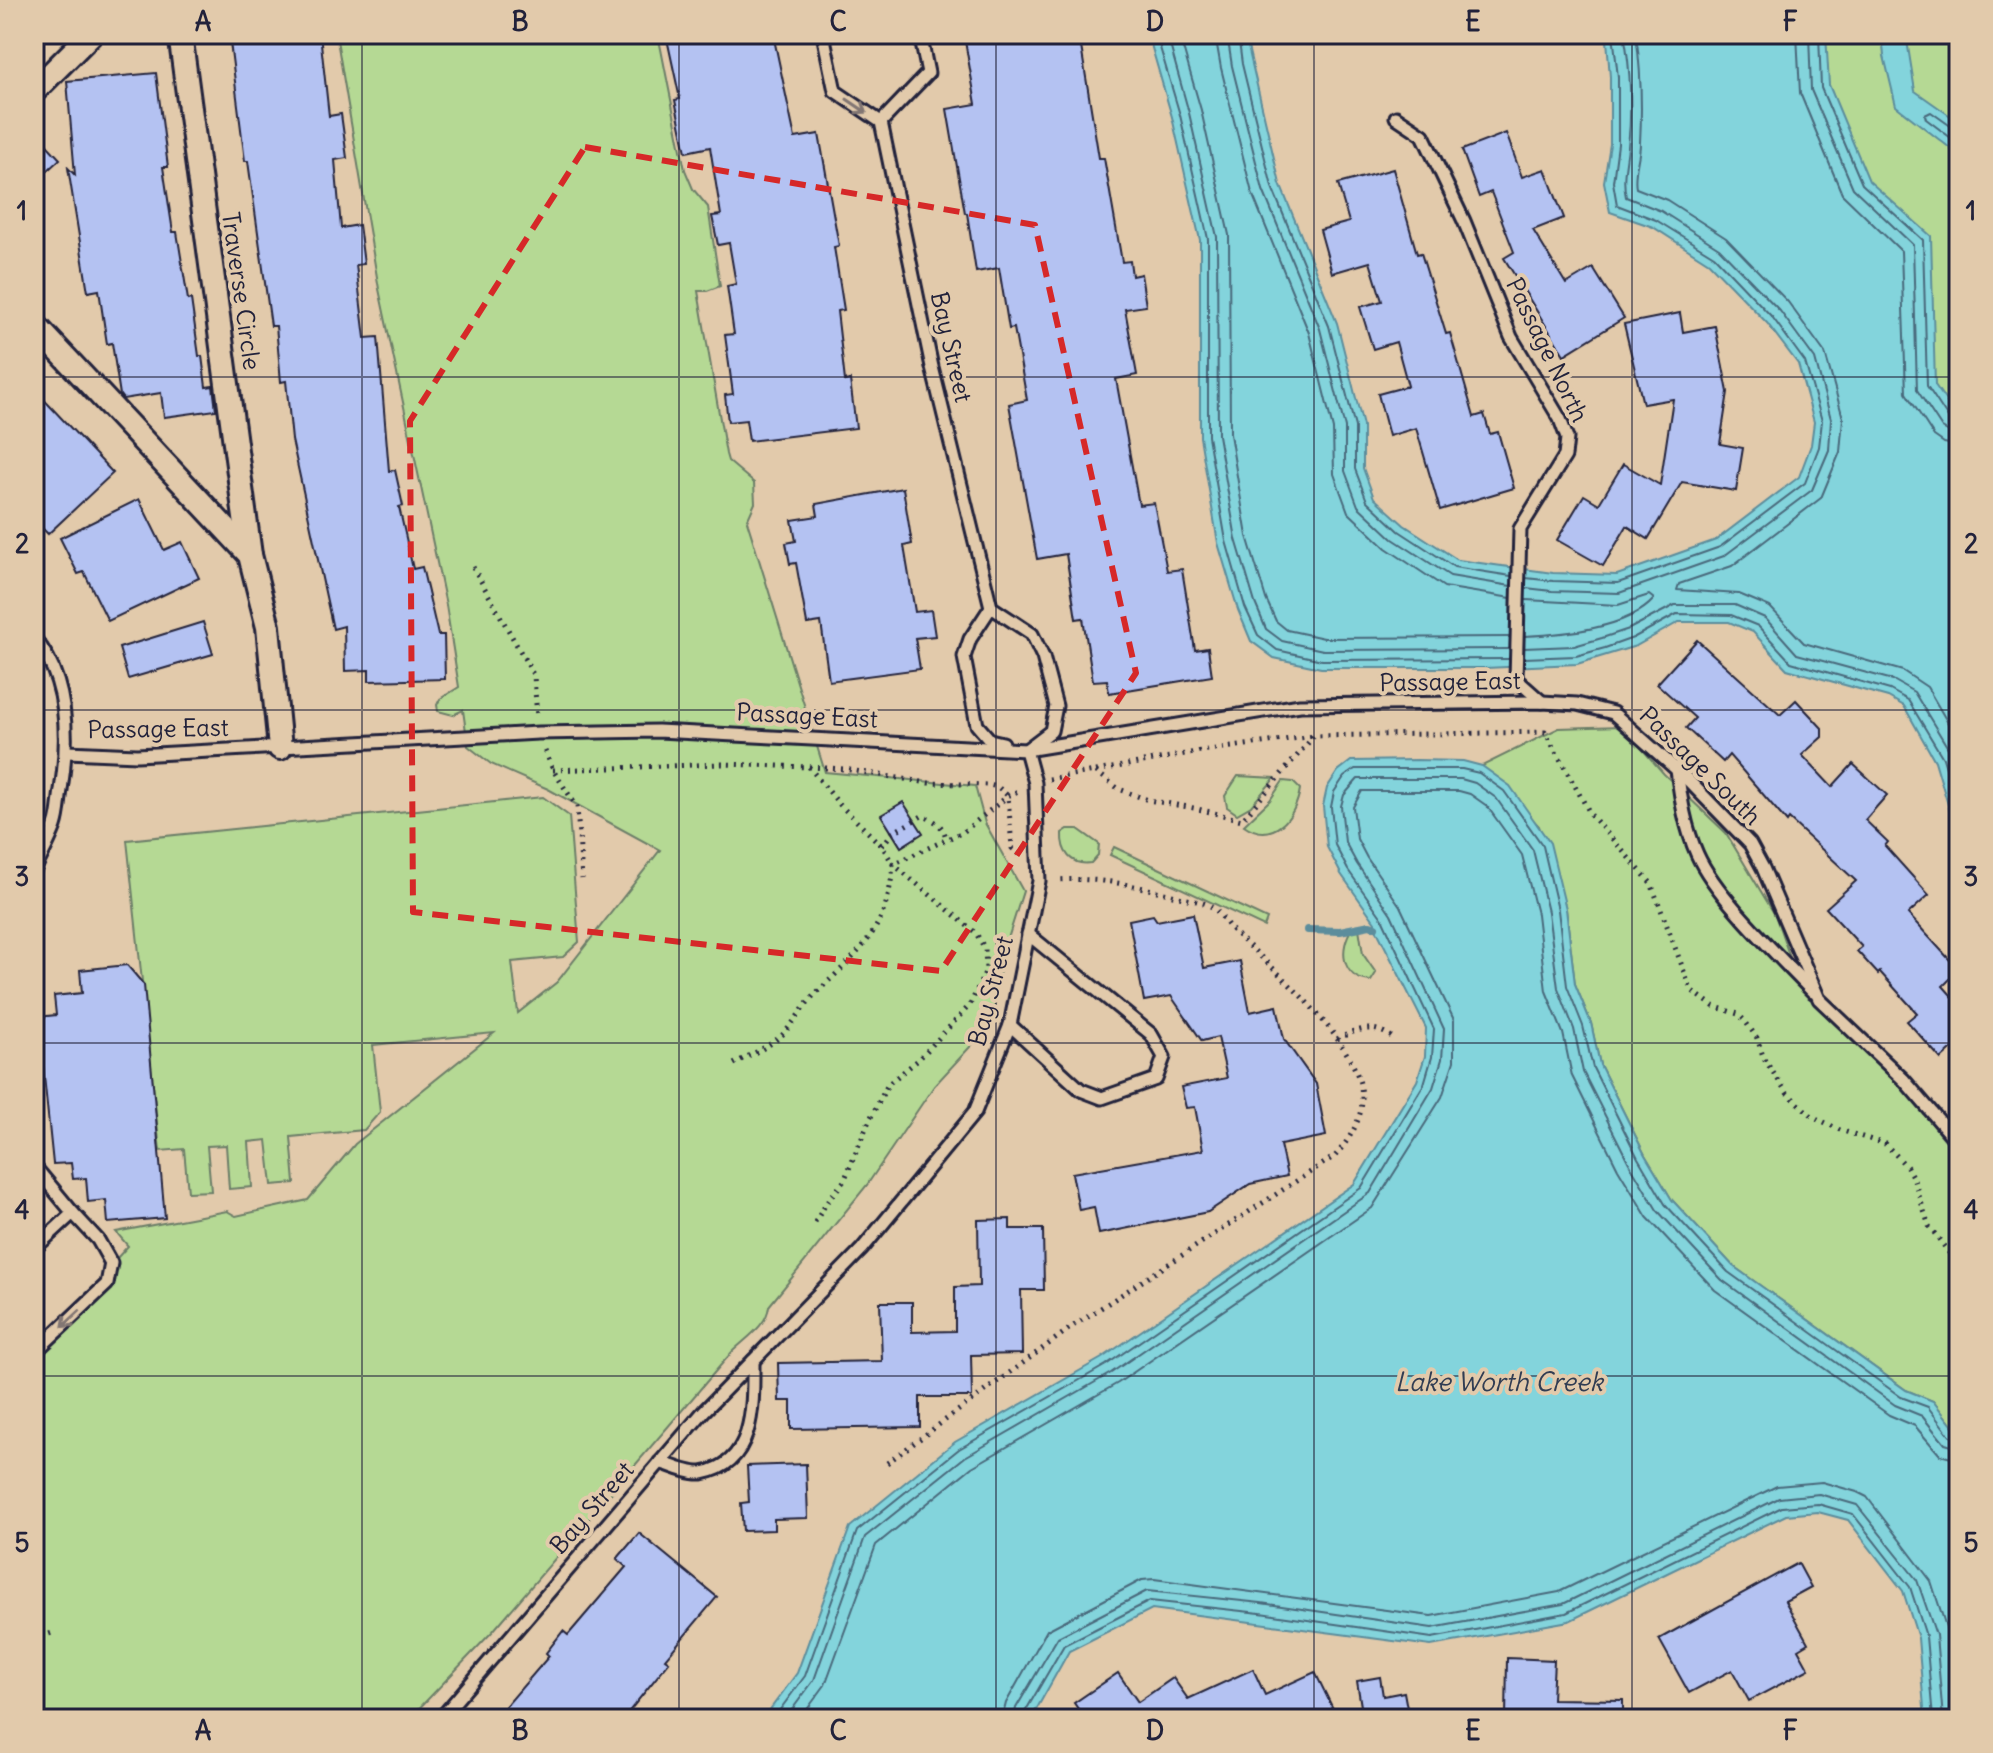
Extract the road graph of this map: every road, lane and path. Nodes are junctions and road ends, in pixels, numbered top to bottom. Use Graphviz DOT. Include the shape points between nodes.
graph roads {
  1 [pos="91,34"];
  2 [pos="180,34"];
  3 [pos="823,34"];
  4 [pos="920,34"];
  5 [pos="34,91"];
  6 [pos="1396,117"];
  7 [pos="881,122"];
  8 [pos="34,324"];
  9 [pos="250,555"];
  10 [pos="991,607"];
  11 [pos="34,638"];
  12 [pos="1542,702"];
  13 [pos="1314,736"];
  14 [pos="280,748"];
  15 [pos="1026,750"];
  16 [pos="67,752"];
  17 [pos="809,767"];
  18 [pos="553,770"];
  19 [pos="1677,770"];
  20 [pos="1095,771"];
  21 [pos="1035,783"];
  22 [pos="1008,796"];
  23 [pos="946,840"];
  24 [pos="882,846"];
  25 [pos="1038,859"];
  26 [pos="893,864"];
  27 [pos="34,871"];
  28 [pos="1039,881"];
  29 [pos="1028,934"];
  30 [pos="1819,999"];
  31 [pos="1010,1025"];
  32 [pos="1393,1038"];
  33 [pos="1337,1039"];
  34 [pos="734,1064"];
  35 [pos="1959,1144"];
  36 [pos="34,1166"];
  37 [pos="73,1213"];
  38 [pos="815,1222"];
  39 [pos="34,1249"];
  40 [pos="1959,1266"];
  41 [pos="34,1353"];
  42 [pos="753,1361"];
  43 [pos="660,1462"];
  44 [pos="887,1463"];
  45 [pos="52,1633"];
  46 [pos="34,1639"];
  47 [pos="440,1719"];
  1 -- 5 [label="street"];
  2 -- 9 [label="street, Traverse Circle"];
  3 -- 7 [label="lane, one-way" via="835,91"];
  4 -- 7 [label="lane" via="928,73"];
  6 -- 12 [label="lane, Passage North" via="1423,135 1511,337 1567,438 1565,456 1520,529 1516,679"];
  7 -- 10 [label="lane, Bay Street" via="932,367"];
  8 -- 9 [label="street, Traverse Circle"];
  9 -- 14 [label="street, Traverse Circle" via="268,627"];
  10 -- 15 [label="lane" via="1032,634 1056,706 1051,731"];
  10 -- 15 [label="lane" via="964,657 977,725 990,740"];
  11 -- 16 [label="lane" via="55,674"];
  12 -- 15 [label="lane, Passage East" via="1300,705"];
  12 -- 19 [label="lane, Passage South" via="1613,713"];
  13 -- 20 [label="path"];
  13 -- 20 [label="path" via="1242,820 1148,800 1119,789"];
  13 -- 40 [label="path" via="1545,732 1591,815 1651,883 1691,990 1745,1021 1787,1093 1812,1116 1885,1144 1895,1154 1914,1180 1929,1226"];
  14 -- 15 [label="lane, Passage East" via="658,731"];
  14 -- 16 [label="lane, Passage East" via="137,755"];
  15 -- 21 [label="lane, Bay Street"];
  16 -- 27 [label="lane" via="56,824"];
  17 -- 18 [label="path" via="722,764"];
  17 -- 22 [label="path" via="928,783 989,785"];
  17 -- 24 [label="path"];
  19 -- 30 [label="lane, Passage South" via="1757,855"];
  19 -- 30 [label="lane" via="1685,823 1699,858 1727,898"];
  20 -- 21 [label="path"];
  21 -- 22 [label="path"];
  21 -- 25 [label="lane, Bay Street"];
  22 -- 23 [label="path"];
  22 -- 25 [label="path" via="1012,848 1028,860"];
  23 -- 24 [label="path" via="933,819 922,816 892,833"];
  23 -- 26 [label="path"];
  24 -- 26 [label="path"];
  25 -- 28 [label="lane, Bay Street"];
  26 -- 34 [label="path" via="887,905 868,941 780,1037"];
  26 -- 38 [label="path" via="976,933 985,949 986,970 970,1005 888,1084 844,1181"];
  28 -- 29 [label="lane, Bay Street"];
  28 -- 33 [label="path" via="1103,879 1211,906"];
  29 -- 31 [label="lane, Bay Street"];
  29 -- 31 [label="lane" via="1151,1034 1164,1057 1156,1079 1102,1098 1081,1090"];
  30 -- 35 [label="lane, Passage South" via="1904,1080"];
  31 -- 42 [label="lane, Bay Street" via="975,1112 862,1249"];
  32 -- 33 [label="path" via="1368,1028"];
  33 -- 44 [label="path" via="1360,1081 1362,1098 1349,1140 1335,1156 1073,1326"];
  36 -- 37 [label="lane"];
  37 -- 39 [label="lane"];
  37 -- 41 [label="lane, one-way" via="111,1263 107,1284"];
  42 -- 43 [label="lane, Bay Street"];
  42 -- 43 [label="lane" via="750,1419 742,1448 729,1463 700,1473"];
  43 -- 47 [label="lane, Bay Street"];
  45 -- 46 [label="path"];
}
